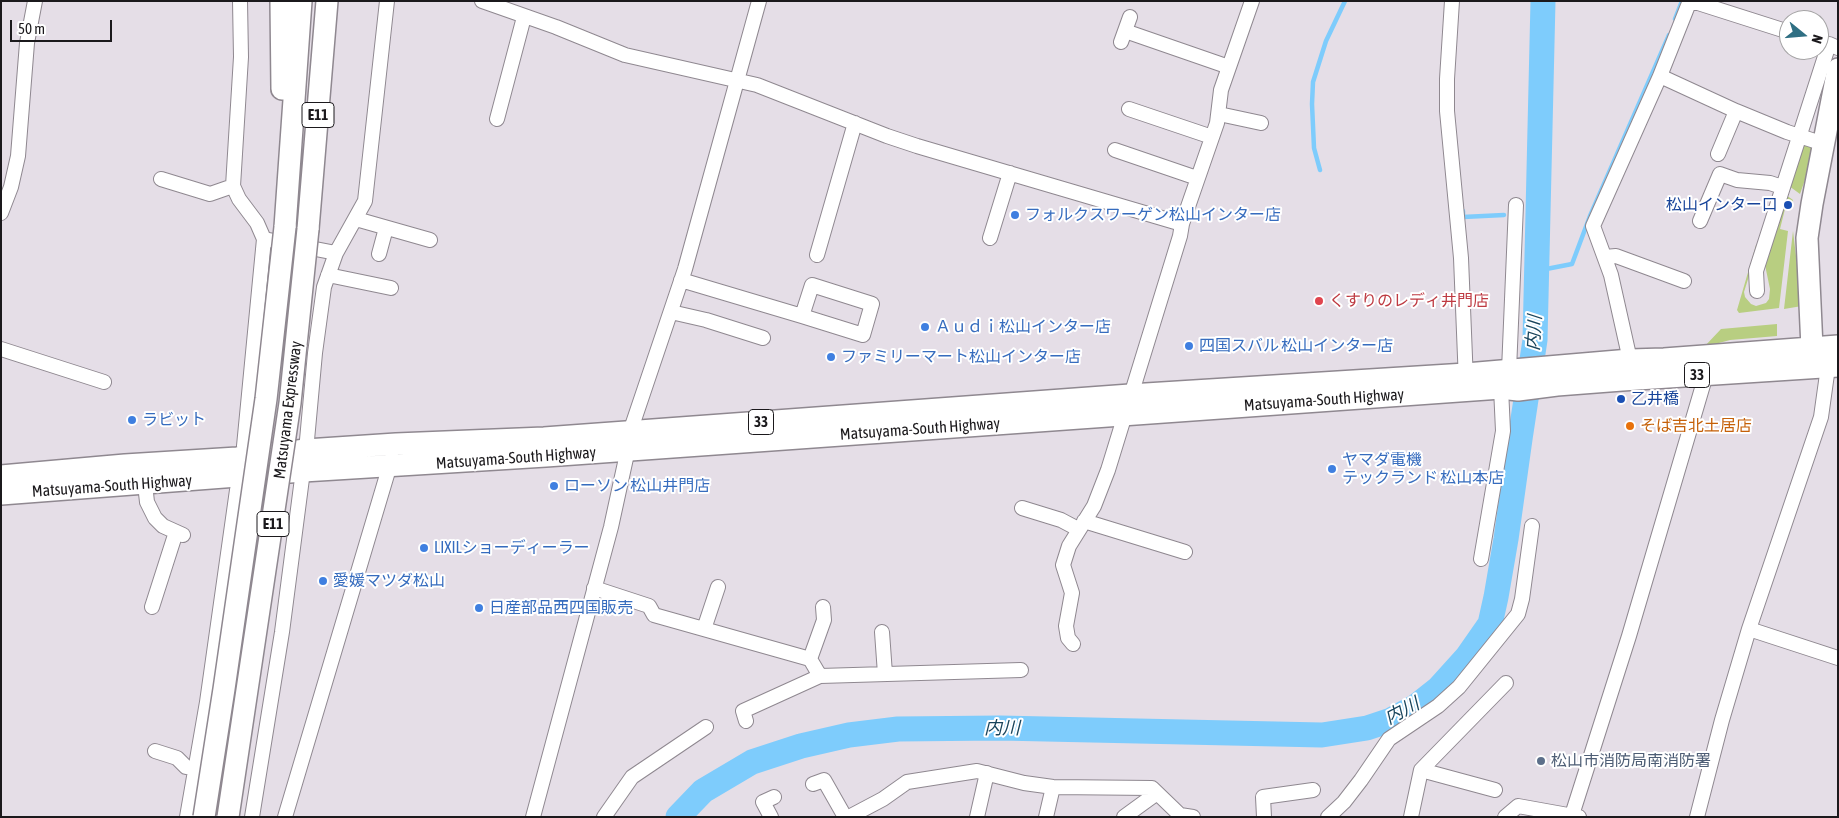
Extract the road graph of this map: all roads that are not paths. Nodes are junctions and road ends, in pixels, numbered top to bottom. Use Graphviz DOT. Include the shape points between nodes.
graph roads {
  1 [pos="35,1"];
  2 [pos="240,1"];
  3 [pos="281,1"];
  4 [pos="301,1"];
  5 [pos="327,1"];
  6 [pos="387,1"];
  7 [pos="482,1"];
  8 [pos="759,1"];
  9 [pos="1452,1"];
  10 [pos="1248,2"];
  11 [pos="524,17"];
  12 [pos="1130,17"];
  13 [pos="1779,29"];
  14 [pos="1824,60"];
  15 [pos="1229,67"];
  16 [pos="1838,69"];
  17 [pos="1660,76"];
  18 [pos="738,80"];
  19 [pos="1129,109"];
  20 [pos="1736,111"];
  21 [pos="1219,114"];
  22 [pos="497,120"];
  23 [pos="856,123"];
  24 [pos="1261,123"];
  25 [pos="1799,136"];
  26 [pos="1212,137"];
  27 [pos="1824,144"];
  28 [pos="1115,150"];
  29 [pos="1718,154"];
  30 [pos="1010,173"];
  31 [pos="1197,178"];
  32 [pos="161,179"];
  33 [pos="234,186"];
  34 [pos="1782,187"];
  35 [pos="1516,205"];
  36 [pos="1,213"];
  37 [pos="356,219"];
  38 [pos="1700,222"];
  39 [pos="1182,224"];
  40 [pos="386,228"];
  41 [pos="276,231"];
  42 [pos="990,238"];
  43 [pos="430,240"];
  44 [pos="336,253"];
  45 [pos="379,254"];
  46 [pos="817,255"];
  47 [pos="1605,257"];
  48 [pos="328,275"];
  49 [pos="681,280"];
  50 [pos="1684,281"];
  51 [pos="391,288"];
  52 [pos="1757,291"];
  53 [pos="671,312"];
  54 [pos="802,316"];
  55 [pos="763,338"];
  56 [pos="1838,346"];
  57 [pos="1812,348"];
  58 [pos="1,349"];
  59 [pos="1630,360"];
  60 [pos="1710,365"];
  61 [pos="1833,366"];
  62 [pos="1557,375"];
  63 [pos="1512,379"];
  64 [pos="104,382"];
  65 [pos="1466,382"];
  66 [pos="1128,404"];
  67 [pos="629,441"];
  68 [pos="396,444"];
  69 [pos="244,446"];
  70 [pos="306,450"];
  71 [pos="390,467"];
  72 [pos="303,471"];
  73 [pos="1,476"];
  74 [pos="145,484"];
  75 [pos="237,490"];
  76 [pos="1,494"];
  77 [pos="1022,508"];
  78 [pos="1081,525"];
  79 [pos="1532,526"];
  80 [pos="1185,552"];
  81 [pos="1481,559"];
  82 [pos="718,587"];
  83 [pos="594,588"];
  84 [pos="152,607"];
  85 [pos="824,607"];
  86 [pos="704,629"];
  87 [pos="1749,629"];
  88 [pos="882,632"];
  89 [pos="1073,644"];
  90 [pos="1838,658"];
  91 [pos="810,659"];
  92 [pos="1021,670"];
  93 [pos="884,674"];
  94 [pos="820,676"];
  95 [pos="1506,683"];
  96 [pos="746,721"];
  97 [pos="706,727"];
  98 [pos="155,751"];
  99 [pos="196,769"];
  100 [pos="1421,770"];
  101 [pos="987,773"];
  102 [pos="814,784"];
  103 [pos="1053,787"];
  104 [pos="1314,790"];
  105 [pos="1495,790"];
  106 [pos="1157,793"];
  107 [pos="774,797"];
  108 [pos="1576,816"];
  109 [pos="187,817"];
  110 [pos="204,817"];
  111 [pos="228,817"];
  112 [pos="252,817"];
  113 [pos="286,817"];
  114 [pos="534,817"];
  115 [pos="604,817"];
  116 [pos="771,817"];
  117 [pos="847,817"];
  118 [pos="977,817"];
  119 [pos="1046,817"];
  120 [pos="1124,817"];
  121 [pos="1193,817"];
  122 [pos="1264,817"];
  123 [pos="1328,817"];
  124 [pos="1411,817"];
  125 [pos="1505,817"];
  126 [pos="1697,817"];
  1 -- 36 [label="street" via="27,43 18,156"];
  2 -- 33 [label="street" via="241,58"];
  3 -- 41 [label="highway" via="282,74"];
  4 -- 41 [label="highway, E11"];
  5 -- 111 [label="highway, Matsuyama Expressway / E11, bridge" via="290,403"];
  6 -- 37 [label="street" via="366,201"];
  7 -- 11 [label="street"];
  8 -- 18 [label="street"];
  9 -- 65 [label="street" via="1448,111 1461,258"];
  10 -- 15 [label="street"];
  11 -- 18 [label="street" via="625,55"];
  11 -- 22 [label="street"];
  12 -- 15 [label="street" via="1123,36"];
  13 -- 17 [label="street" via="1689,3"];
  14 -- 25 [label="street"];
  15 -- 21 [label="street"];
  16 -- 27 [label="highway"];
  17 -- 20 [label="street"];
  17 -- 47 [label="street" via="1593,226"];
  18 -- 23 [label="street"];
  18 -- 49 [label="street"];
  19 -- 26 [label="street"];
  20 -- 25 [label="street"];
  20 -- 29 [label="street"];
  21 -- 24 [label="street"];
  21 -- 26 [label="street"];
  23 -- 30 [label="street" via="917,146"];
  23 -- 46 [label="street"];
  25 -- 27 [label="street"];
  25 -- 34 [label="street"];
  26 -- 31 [label="street"];
  27 -- 57 [label="highway" via="1807,238"];
  28 -- 31 [label="street"];
  30 -- 39 [label="street"];
  30 -- 42 [label="street"];
  31 -- 39 [label="street"];
  32 -- 33 [label="street" via="210,194"];
  33 -- 41 [label="street" via="239,199 257,223"];
  34 -- 38 [label="street" via="1720,174"];
  34 -- 52 [label="street" via="1756,271"];
  35 -- 63 [label="street"];
  37 -- 40 [label="street"];
  37 -- 44 [label="street"];
  39 -- 66 [label="street"];
  40 -- 43 [label="street"];
  40 -- 45 [label="street"];
  41 -- 44 [label="street"];
  41 -- 69 [label="street"];
  41 -- 110 [label="highway, Matsuyama Expressway / E11, bridge" via="279,278 264,408"];
  44 -- 48 [label="street"];
  47 -- 50 [label="street" via="1616,256"];
  47 -- 59 [label="street"];
  48 -- 51 [label="street"];
  48 -- 70 [label="street" via="315,353"];
  49 -- 53 [label="street"];
  49 -- 54 [label="street"];
  53 -- 55 [label="street"];
  53 -- 67 [label="street"];
  54 -- 54 [label="street" via="863,335 872,304 812,285"];
  56 -- 57 [label="highway, Matsuyama-South Highway / 33"];
  56 -- 61 [label="highway, 33"];
  57 -- 60 [label="highway, Matsuyama-South Highway / 33"];
  57 -- 61 [label="highway"];
  58 -- 64 [label="street"];
  59 -- 60 [label="highway, Matsuyama-South Highway / 33"];
  59 -- 62 [label="highway, Matsuyama-South Highway / 33"];
  60 -- 61 [label="highway, Matsuyama-South Highway / 33"];
  60 -- 62 [label="highway, Matsuyama-South Highway / 33"];
  60 -- 108 [label="street"];
  61 -- 87 [label="street" via="1821,418"];
  62 -- 63 [label="highway, Matsuyama-South Highway / 33"];
  63 -- 65 [label="highway, Matsuyama-South Highway / 33"];
  63 -- 81 [label="street"];
  65 -- 66 [label="highway, Matsuyama-South Highway / 33"];
  66 -- 67 [label="highway, Matsuyama-South Highway / 33"];
  66 -- 78 [label="street" via="1108,470 1094,506"];
  67 -- 68 [label="highway, Matsuyama-South Highway / 33" via="544,438"];
  67 -- 71 [label="highway, Matsuyama-South Highway / 33"];
  67 -- 83 [label="street"];
  68 -- 70 [label="highway, Matsuyama-South Highway / 33"];
  68 -- 71 [label="street"];
  70 -- 72 [label="street"];
  70 -- 73 [label="highway, Matsuyama-South Highway / 33"];
  71 -- 72 [label="highway, Matsuyama-South Highway / 33"];
  71 -- 113 [label="street"];
  72 -- 74 [label="highway, Matsuyama-South Highway / 33"];
  72 -- 112 [label="street" via="282,632"];
  74 -- 76 [label="highway, Matsuyama-South Highway / 33"];
  74 -- 84 [label="street" via="147,502 155,518 163,526 179,533"];
  75 -- 99 [label="street"];
  77 -- 78 [label="street"];
  78 -- 80 [label="street"];
  78 -- 89 [label="street" via="1063,565 1072,593 1066,626"];
  79 -- 123 [label="street" via="1518,614 1459,687 1438,706 1389,739 1344,802"];
  82 -- 86 [label="street"];
  83 -- 86 [label="street" via="649,606 654,615"];
  83 -- 114 [label="street"];
  85 -- 91 [label="street" via="824,620"];
  86 -- 91 [label="street"];
  87 -- 90 [label="street"];
  87 -- 126 [label="street"];
  88 -- 93 [label="street"];
  91 -- 94 [label="street"];
  92 -- 93 [label="street"];
  93 -- 94 [label="street"];
  94 -- 96 [label="street" via="743,711"];
  95 -- 100 [label="street"];
  97 -- 115 [label="street" via="632,777"];
  98 -- 99 [label="street"];
  99 -- 109 [label="street"];
  100 -- 105 [label="street"];
  100 -- 124 [label="street"];
  101 -- 103 [label="street"];
  101 -- 117 [label="street" via="907,782 883,799"];
  101 -- 118 [label="street"];
  102 -- 117 [label="street" via="824,780"];
  103 -- 106 [label="street" via="1152,788"];
  103 -- 119 [label="street"];
  104 -- 122 [label="street" via="1263,797"];
  106 -- 120 [label="street"];
  106 -- 121 [label="street" via="1180,815"];
  107 -- 116 [label="street" via="763,802"];
  108 -- 125 [label="street" via="1518,806"];
}
